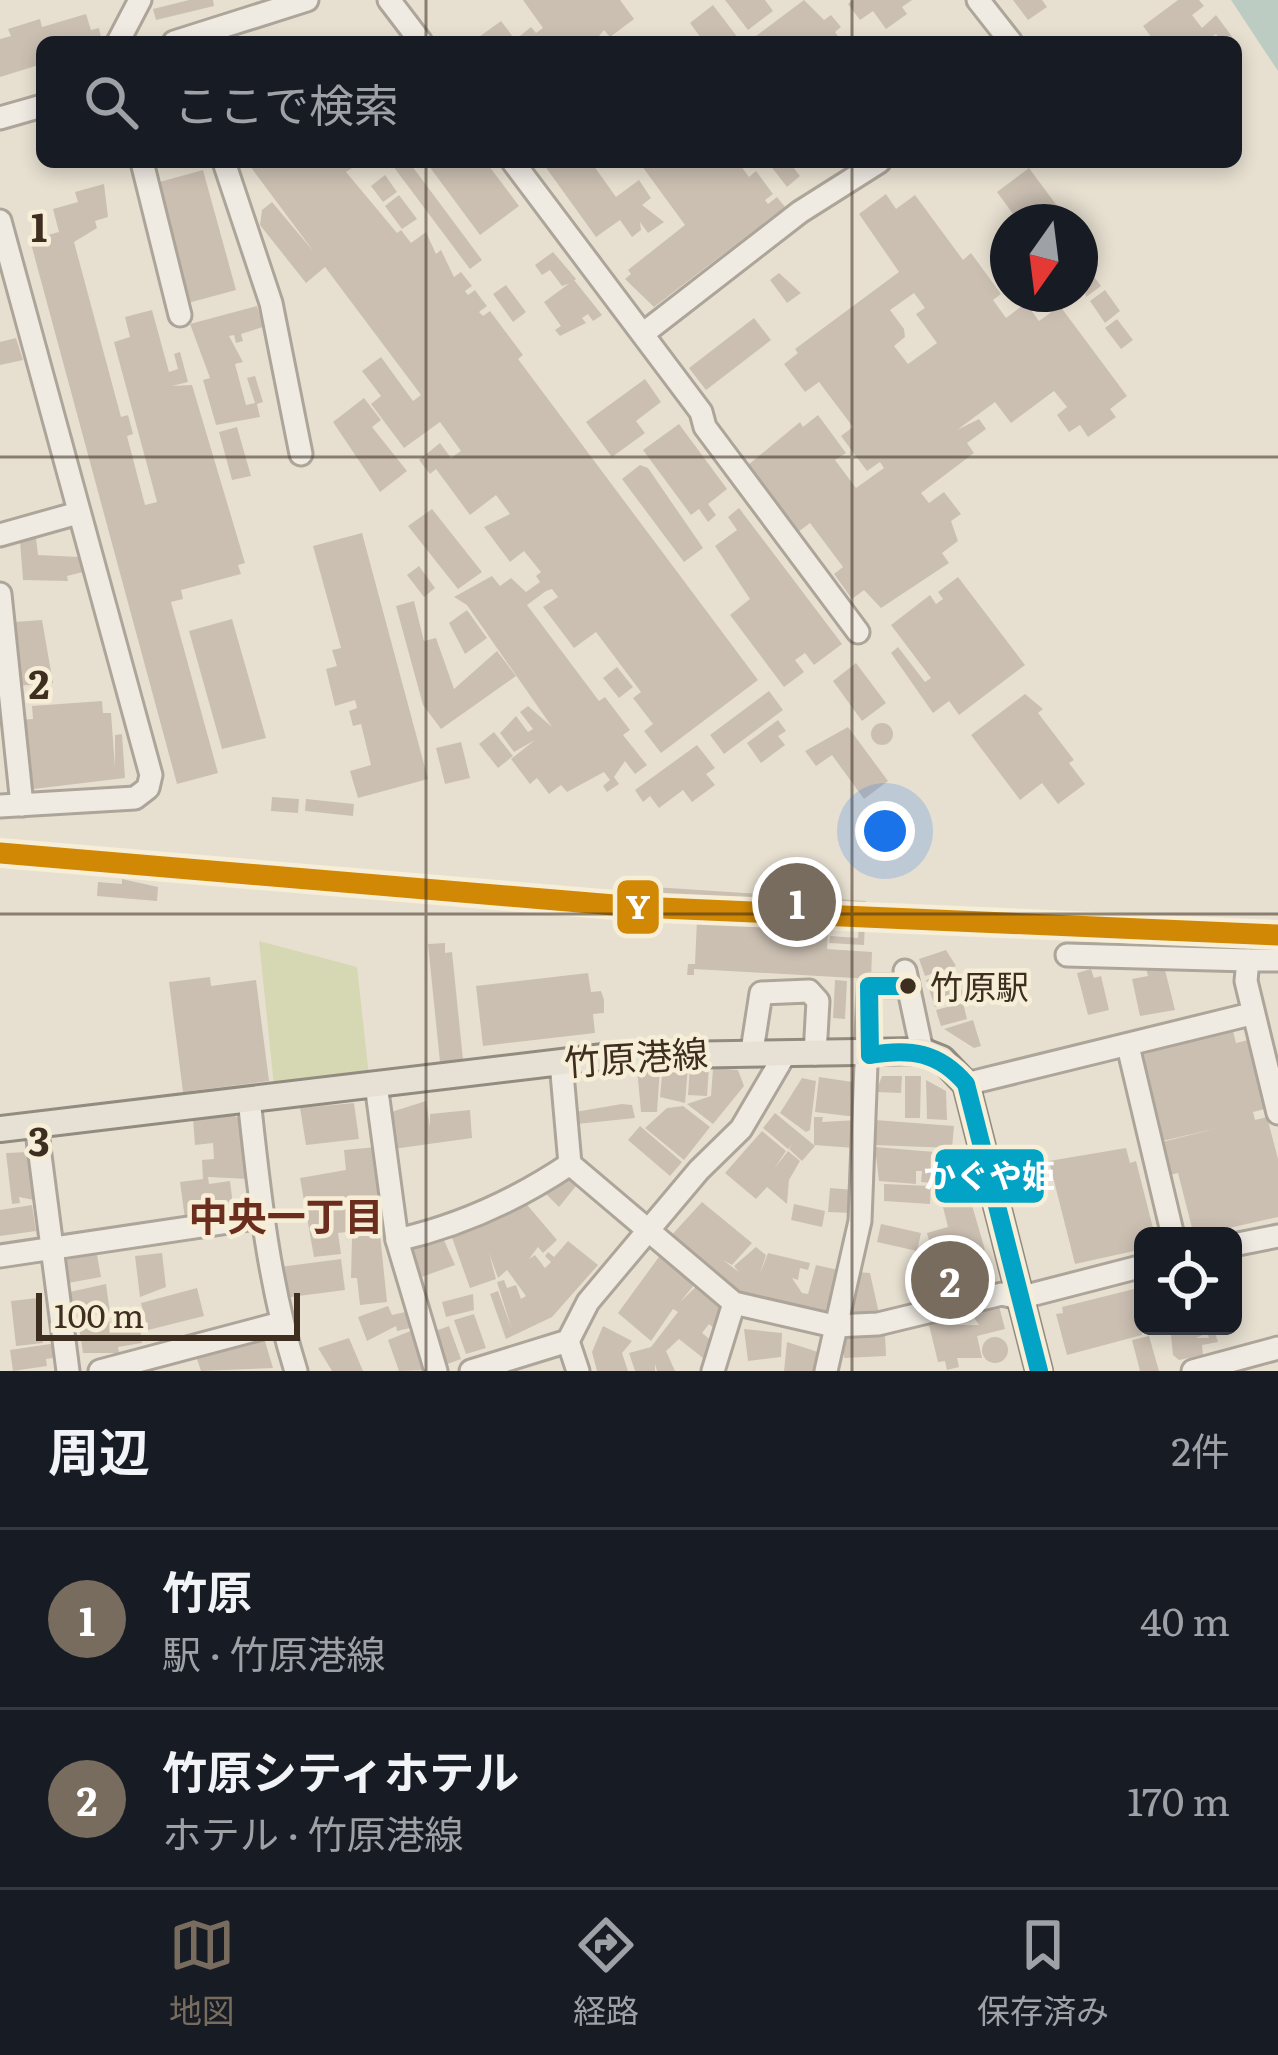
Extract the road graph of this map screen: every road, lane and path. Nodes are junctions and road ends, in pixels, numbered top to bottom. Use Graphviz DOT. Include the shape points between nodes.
graph roads {
  1 [pos="140,0"];
  2 [pos="307,0"];
  3 [pos="389,0"];
  4 [pos="978,0"];
  5 [pos="121,36"];
  6 [pos="193,36"];
  7 [pos="416,36"];
  8 [pos="1006,36"];
  9 [pos="36,108"];
  10 [pos="0,118"];
  11 [pos="143,168"];
  12 [pos="226,168"];
  13 [pos="518,168"];
  14 [pos="870,168"];
  15 [pos="0,221"];
  16 [pos="179,315"];
  17 [pos="644,333"];
  18 [pos="301,454"];
  19 [pos="78,513"];
  20 [pos="0,536"];
  21 [pos="0,594"];
  22 [pos="858,632"];
  23 [pos="4,684"];
  24 [pos="11,806"];
  25 [pos="1067,955"];
  26 [pos="1248,960"];
  27 [pos="1278,960"];
  28 [pos="1251,1014"];
  29 [pos="1128,1046"];
  30 [pos="752,1051"];
  31 [pos="922,1051"];
  32 [pos="785,1054"];
  33 [pos="815,1054"];
  34 [pos="870,1055"];
  35 [pos="561,1062"];
  36 [pos="376,1084"];
  37 [pos="966,1084"];
  38 [pos="249,1099"];
  39 [pos="1278,1113"];
  40 [pos="36,1124"];
  41 [pos="0,1129"];
  42 [pos="570,1164"];
  43 [pos="262,1217"];
  44 [pos="1171,1227"];
  45 [pos="651,1230"];
  46 [pos="1278,1236"];
  47 [pos="398,1240"];
  48 [pos="1242,1243"];
  49 [pos="49,1247"];
  50 [pos="0,1256"];
  51 [pos="1134,1268"];
  52 [pos="1019,1298"];
  53 [pos="734,1303"];
  54 [pos="281,1323"];
  55 [pos="834,1325"];
  56 [pos="568,1341"];
  57 [pos="1278,1348"];
  58 [pos="68,1371"];
  59 [pos="100,1371"];
  60 [pos="296,1371"];
  61 [pos="436,1371"];
  62 [pos="471,1371"];
  63 [pos="578,1371"];
  64 [pos="713,1371"];
  65 [pos="826,1371"];
  66 [pos="1039,1371"];
  67 [pos="1193,1371"];
  1 -- 5 [label="street"];
  2 -- 6 [label="street"];
  3 -- 7 [label="street"];
  4 -- 8 [label="street"];
  9 -- 10 [label="street"];
  11 -- 16 [label="street"];
  12 -- 18 [label="street" via="271,303"];
  13 -- 17 [label="street"];
  14 -- 17 [label="street"];
  15 -- 19 [label="street"];
  17 -- 22 [label="street"];
  19 -- 20 [label="street"];
  19 -- 24 [label="street" via="151,775 135,798"];
  21 -- 23 [label="street"];
  23 -- 24 [label="street"];
  25 -- 26 [label="street"];
  26 -- 27 [label="street"];
  26 -- 28 [label="street"];
  28 -- 29 [label="street"];
  28 -- 39 [label="street"];
  29 -- 37 [label="street"];
  29 -- 44 [label="street"];
  30 -- 32 [label="main road, 竹原港線"];
  30 -- 33 [label="street" via="760,993 809,991 818,1001"];
  30 -- 35 [label="main road, 竹原港線"];
  31 -- 34 [label="main road, 竹原港線"];
  31 -- 34 [label="street" via="907,978 869,986"];
  31 -- 37 [label="main road"];
  32 -- 33 [label="main road, 竹原港線"];
  32 -- 45 [label="street" via="741,1130"];
  33 -- 34 [label="main road, 竹原港線"];
  34 -- 55 [label="street" via="860,1221"];
  35 -- 36 [label="main road, 竹原港線"];
  35 -- 42 [label="street"];
  36 -- 38 [label="main road, 竹原港線"];
  36 -- 47 [label="street"];
  37 -- 52 [label="main road"];
  38 -- 40 [label="main road, 竹原港線"];
  38 -- 43 [label="street"];
  40 -- 41 [label="main road, 竹原港線"];
  40 -- 49 [label="street"];
  42 -- 45 [label="street"];
  42 -- 47 [label="street" via="452,1225"];
  43 -- 49 [label="street"];
  43 -- 54 [label="street"];
  45 -- 53 [label="street"];
  45 -- 56 [label="street" via="588,1302"];
  46 -- 48 [label="street"];
  47 -- 61 [label="street"];
  49 -- 50 [label="street"];
  49 -- 58 [label="street"];
  51 -- 52 [label="street"];
  52 -- 55 [label="street" via="1002,1294 878,1324"];
  52 -- 66 [label="main road"];
  53 -- 55 [label="street"];
  53 -- 64 [label="street"];
  54 -- 59 [label="street"];
  54 -- 60 [label="street"];
  55 -- 65 [label="street"];
  56 -- 62 [label="street"];
  56 -- 63 [label="street"];
  57 -- 67 [label="street"];
}
